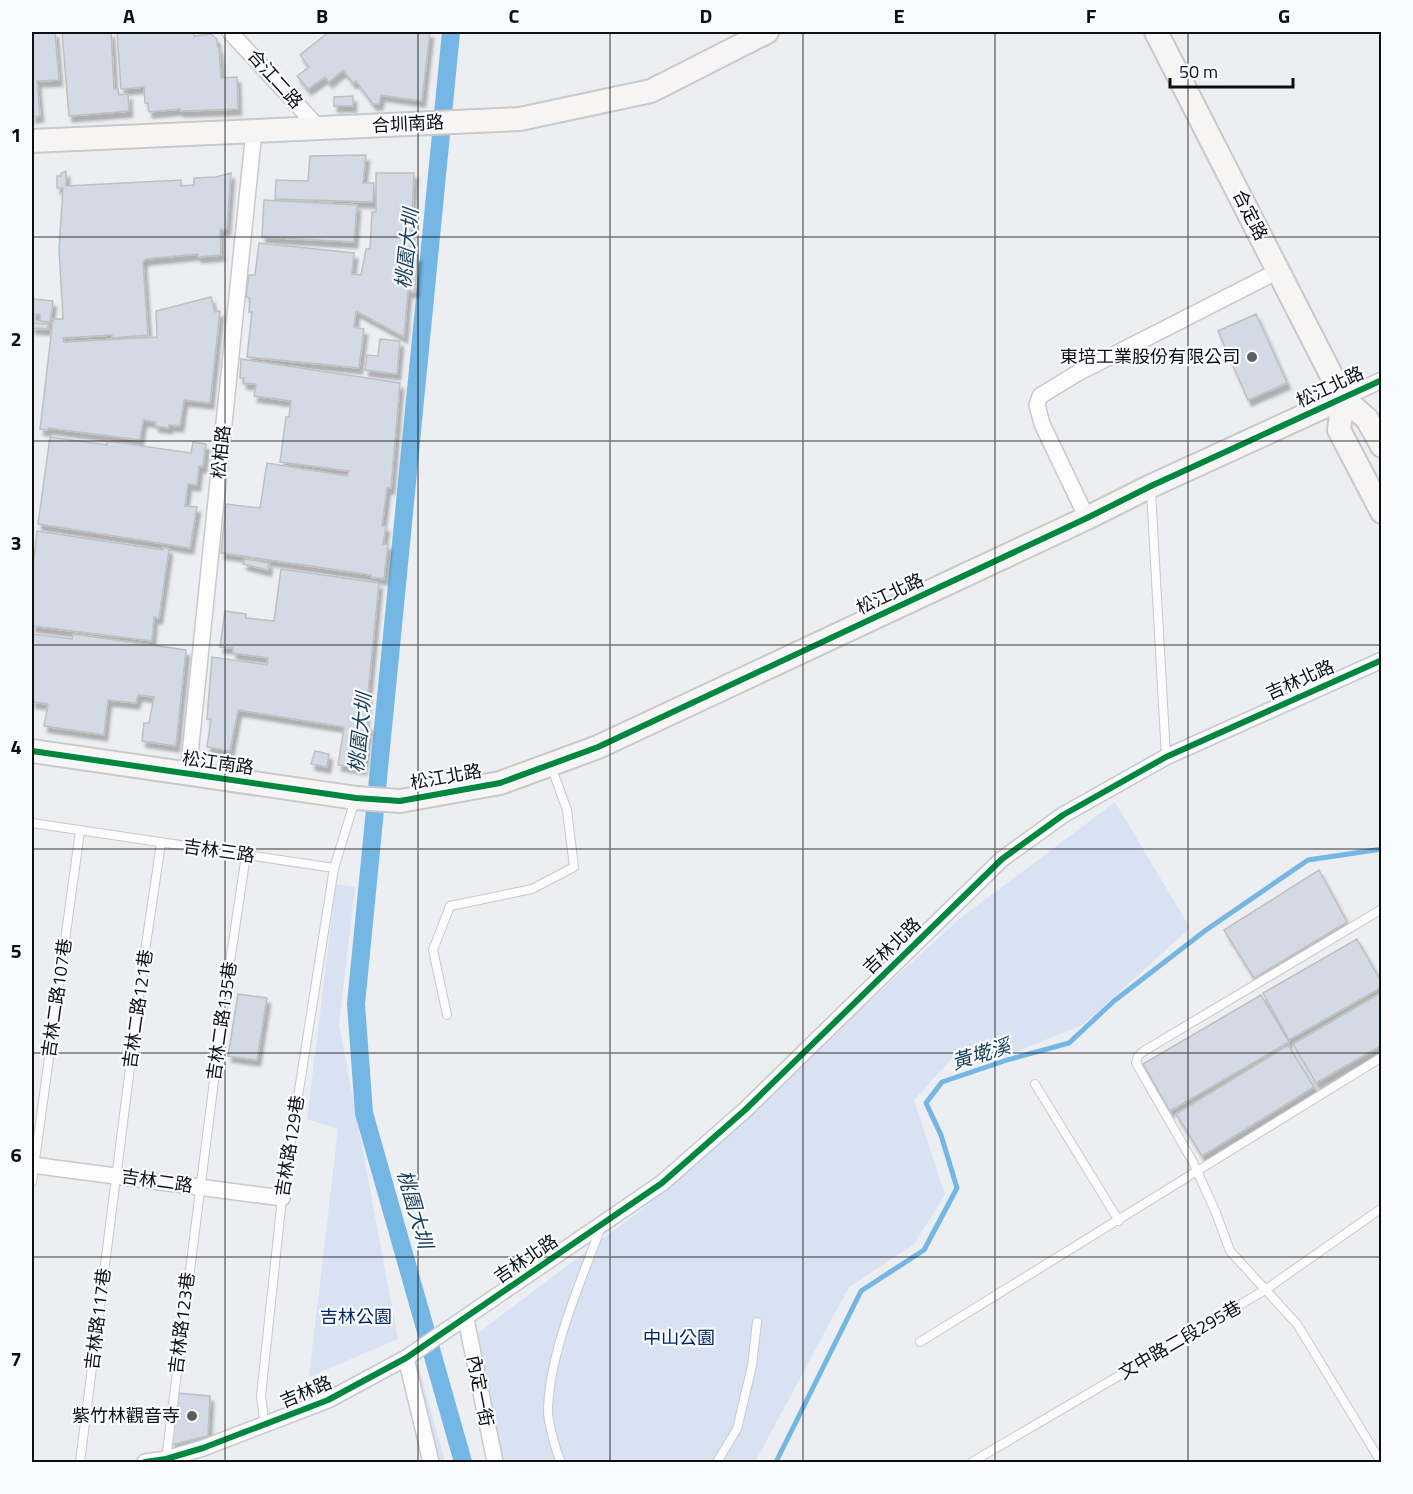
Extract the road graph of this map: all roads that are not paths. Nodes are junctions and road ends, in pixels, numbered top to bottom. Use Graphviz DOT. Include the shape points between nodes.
graph roads {
  1 [pos="230,32"];
  2 [pos="767,32"];
  3 [pos="1156,32"];
  4 [pos="319,128"];
  5 [pos="254,131"];
  6 [pos="32,141"];
  7 [pos="1278,271"];
  8 [pos="1382,380"];
  9 [pos="1342,398"];
  10 [pos="1382,446"];
  11 [pos="1151,486"];
  12 [pos="1382,512"];
  13 [pos="1087,518"];
  14 [pos="1382,660"];
  15 [pos="32,751"];
  16 [pos="1166,757"];
  17 [pos="550,765"];
  18 [pos="188,774"];
  19 [pos="360,798"];
  20 [pos="400,801"];
  21 [pos="32,823"];
  22 [pos="80,831"];
  23 [pos="161,843"];
  24 [pos="246,855"];
  25 [pos="334,868"];
  26 [pos="1382,909"];
  27 [pos="447,1015"];
  28 [pos="1382,1058"];
  29 [pos="1035,1084"];
  30 [pos="33,1165"];
  31 [pos="1198,1172"];
  32 [pos="116,1176"];
  33 [pos="32,1182"];
  34 [pos="199,1187"];
  35 [pos="282,1198"];
  36 [pos="1382,1208"];
  37 [pos="1119,1221"];
  38 [pos="602,1225"];
  39 [pos="1265,1290"];
  40 [pos="466,1319"];
  41 [pos="757,1322"];
  42 [pos="920,1342"];
  43 [pos="413,1354"];
  44 [pos="265,1426"];
  45 [pos="203,1455"];
  46 [pos="166,1459"];
  47 [pos="80,1462"];
  48 [pos="145,1462"];
  49 [pos="431,1462"];
  50 [pos="495,1462"];
  51 [pos="561,1462"];
  52 [pos="717,1462"];
  53 [pos="972,1462"];
  54 [pos="1381,1462"];
  1 -- 4 [label="street, 合江二路"];
  2 -- 4 [label="street, 合圳南路" via="651,90 520,119"];
  3 -- 7 [label="street, 合定路"];
  4 -- 5 [label="street, 合圳南路"];
  5 -- 6 [label="street, 合圳南路"];
  5 -- 18 [label="street, 松柏路"];
  7 -- 9 [label="street, 合定路"];
  7 -- 13 [label="street" via="1040,396 1037,405 1042,424"];
  8 -- 9 [label="street, 松江北路"];
  9 -- 10 [label="street, 合定路" via="1367,419"];
  9 -- 11 [label="street, 松江北路"];
  9 -- 12 [label="street" via="1339,430"];
  11 -- 13 [label="street, 松江北路"];
  11 -- 16 [label="lane"];
  13 -- 17 [label="street, 松江北路" via="598,747"];
  14 -- 16 [label="street, 吉林北路"];
  15 -- 18 [label="street, 松江南路"];
  16 -- 38 [label="street, 吉林北路" via="1063,814 1002,859 745,1110 662,1183"];
  17 -- 20 [label="street, 松江北路" via="500,783"];
  17 -- 27 [label="lane" via="567,810 573,867 532,889 450,906 434,950"];
  18 -- 19 [label="street, 松江南路"];
  19 -- 20 [label="street, 松江南路"];
  19 -- 25 [label="lane"];
  21 -- 22 [label="lane, 吉林三路"];
  22 -- 23 [label="lane, 吉林三路"];
  22 -- 30 [label="lane, 吉林二路107巷"];
  23 -- 24 [label="lane, 吉林三路"];
  23 -- 32 [label="lane, 吉林二路121巷"];
  24 -- 25 [label="lane, 吉林三路"];
  24 -- 34 [label="lane, 吉林二路135巷"];
  25 -- 35 [label="lane, 吉林路129巷"];
  26 -- 31 [label="lane" via="1138,1056 1136,1063"];
  28 -- 31 [label="lane"];
  29 -- 37 [label="lane"];
  30 -- 32 [label="street, 吉林二路"];
  30 -- 33 [label="lane, 吉林二路107巷"];
  31 -- 37 [label="lane"];
  31 -- 39 [label="lane" via="1230,1251"];
  32 -- 34 [label="street, 吉林二路"];
  32 -- 47 [label="lane, 吉林路117巷"];
  34 -- 35 [label="street, 吉林二路"];
  34 -- 46 [label="lane, 吉林路123巷"];
  35 -- 44 [label="lane, 吉林路129巷" via="261,1396"];
  36 -- 39 [label="lane, 文中路二段295巷"];
  37 -- 42 [label="lane"];
  38 -- 40 [label="street, 吉林北路"];
  38 -- 51 [label="lane" via="571,1307 554,1367 548,1414"];
  39 -- 53 [label="lane, 文中路二段295巷"];
  39 -- 54 [label="lane" via="1297,1324"];
  40 -- 43 [label="street, 吉林路"];
  40 -- 50 [label="street, 內定一街"];
  41 -- 52 [label="lane" via="752,1366 737,1429"];
  43 -- 44 [label="street, 吉林路" via="328,1400"];
  43 -- 49 [label="street"];
  44 -- 45 [label="street, 吉林路"];
  45 -- 46 [label="street, 吉林路"];
  46 -- 48 [label="street, 吉林路"];
}
